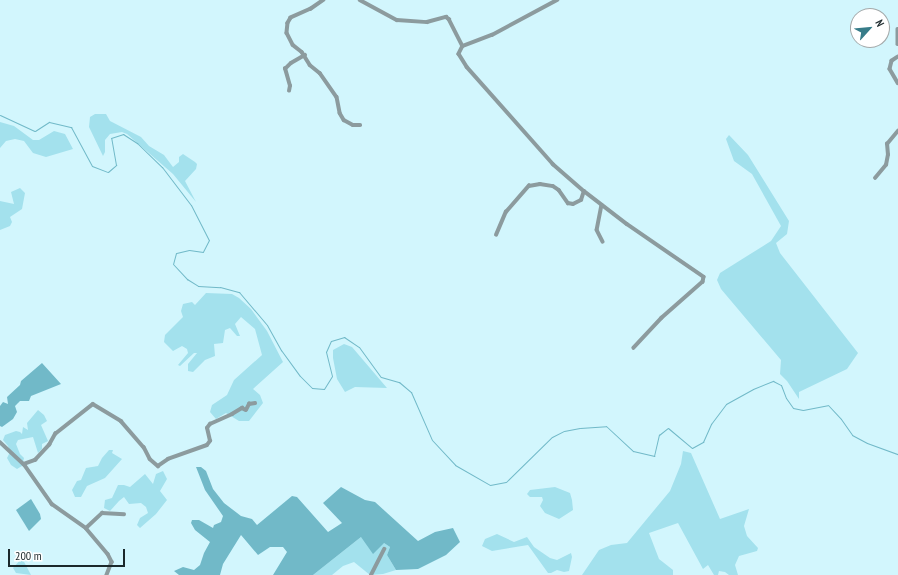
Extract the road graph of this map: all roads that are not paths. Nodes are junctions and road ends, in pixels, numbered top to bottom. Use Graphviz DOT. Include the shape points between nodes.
graph roads {
  1 [pos="324,0"];
  2 [pos="360,0"];
  3 [pos="557,0"];
  4 [pos="898,29"];
  5 [pos="898,44"];
  6 [pos="463,46"];
  7 [pos="305,55"];
  8 [pos="898,57"];
  9 [pos="898,83"];
  10 [pos="288,91"];
  11 [pos="360,125"];
  12 [pos="898,131"];
  13 [pos="875,178"];
  14 [pos="584,191"];
  15 [pos="602,205"];
  16 [pos="496,235"];
  17 [pos="603,242"];
  18 [pos="634,348"];
  19 [pos="255,403"];
  20 [pos="0,442"];
  21 [pos="24,464"];
  22 [pos="124,514"];
  23 [pos="86,528"];
  24 [pos="384,549"];
  25 [pos="107,575"];
  26 [pos="371,575"];
  1 -- 7 [label="street" via="294,16 288,23 291,43"];
  2 -- 6 [label="street" via="397,20 427,22 446,17 452,23"];
  3 -- 6 [label="street" via="492,35"];
  4 -- 5 [label="street"];
  6 -- 14 [label="street" via="460,57 476,78 553,164"];
  7 -- 10 [label="street" via="285,69 290,86"];
  7 -- 11 [label="street" via="336,97 344,120 353,125"];
  8 -- 9 [label="street" via="892,61 890,69"];
  12 -- 13 [label="street" via="887,144 886,165"];
  14 -- 15 [label="street"];
  14 -- 16 [label="street" via="581,200 573,204 568,203 553,186 530,186 506,212"];
  15 -- 17 [label="street" via="597,230"];
  15 -- 18 [label="street" via="704,277 703,282 662,318"];
  19 -- 21 [label="street" via="249,404 246,410 242,408 210,424 207,428 210,441 207,445 168,459 158,466 117,417 93,404 55,434 35,460"];
  20 -- 21 [label="street"];
  21 -- 23 [label="street" via="52,504"];
  22 -- 23 [label="street" via="102,513"];
  23 -- 25 [label="street" via="112,562"];
  24 -- 26 [label="street"];
}
